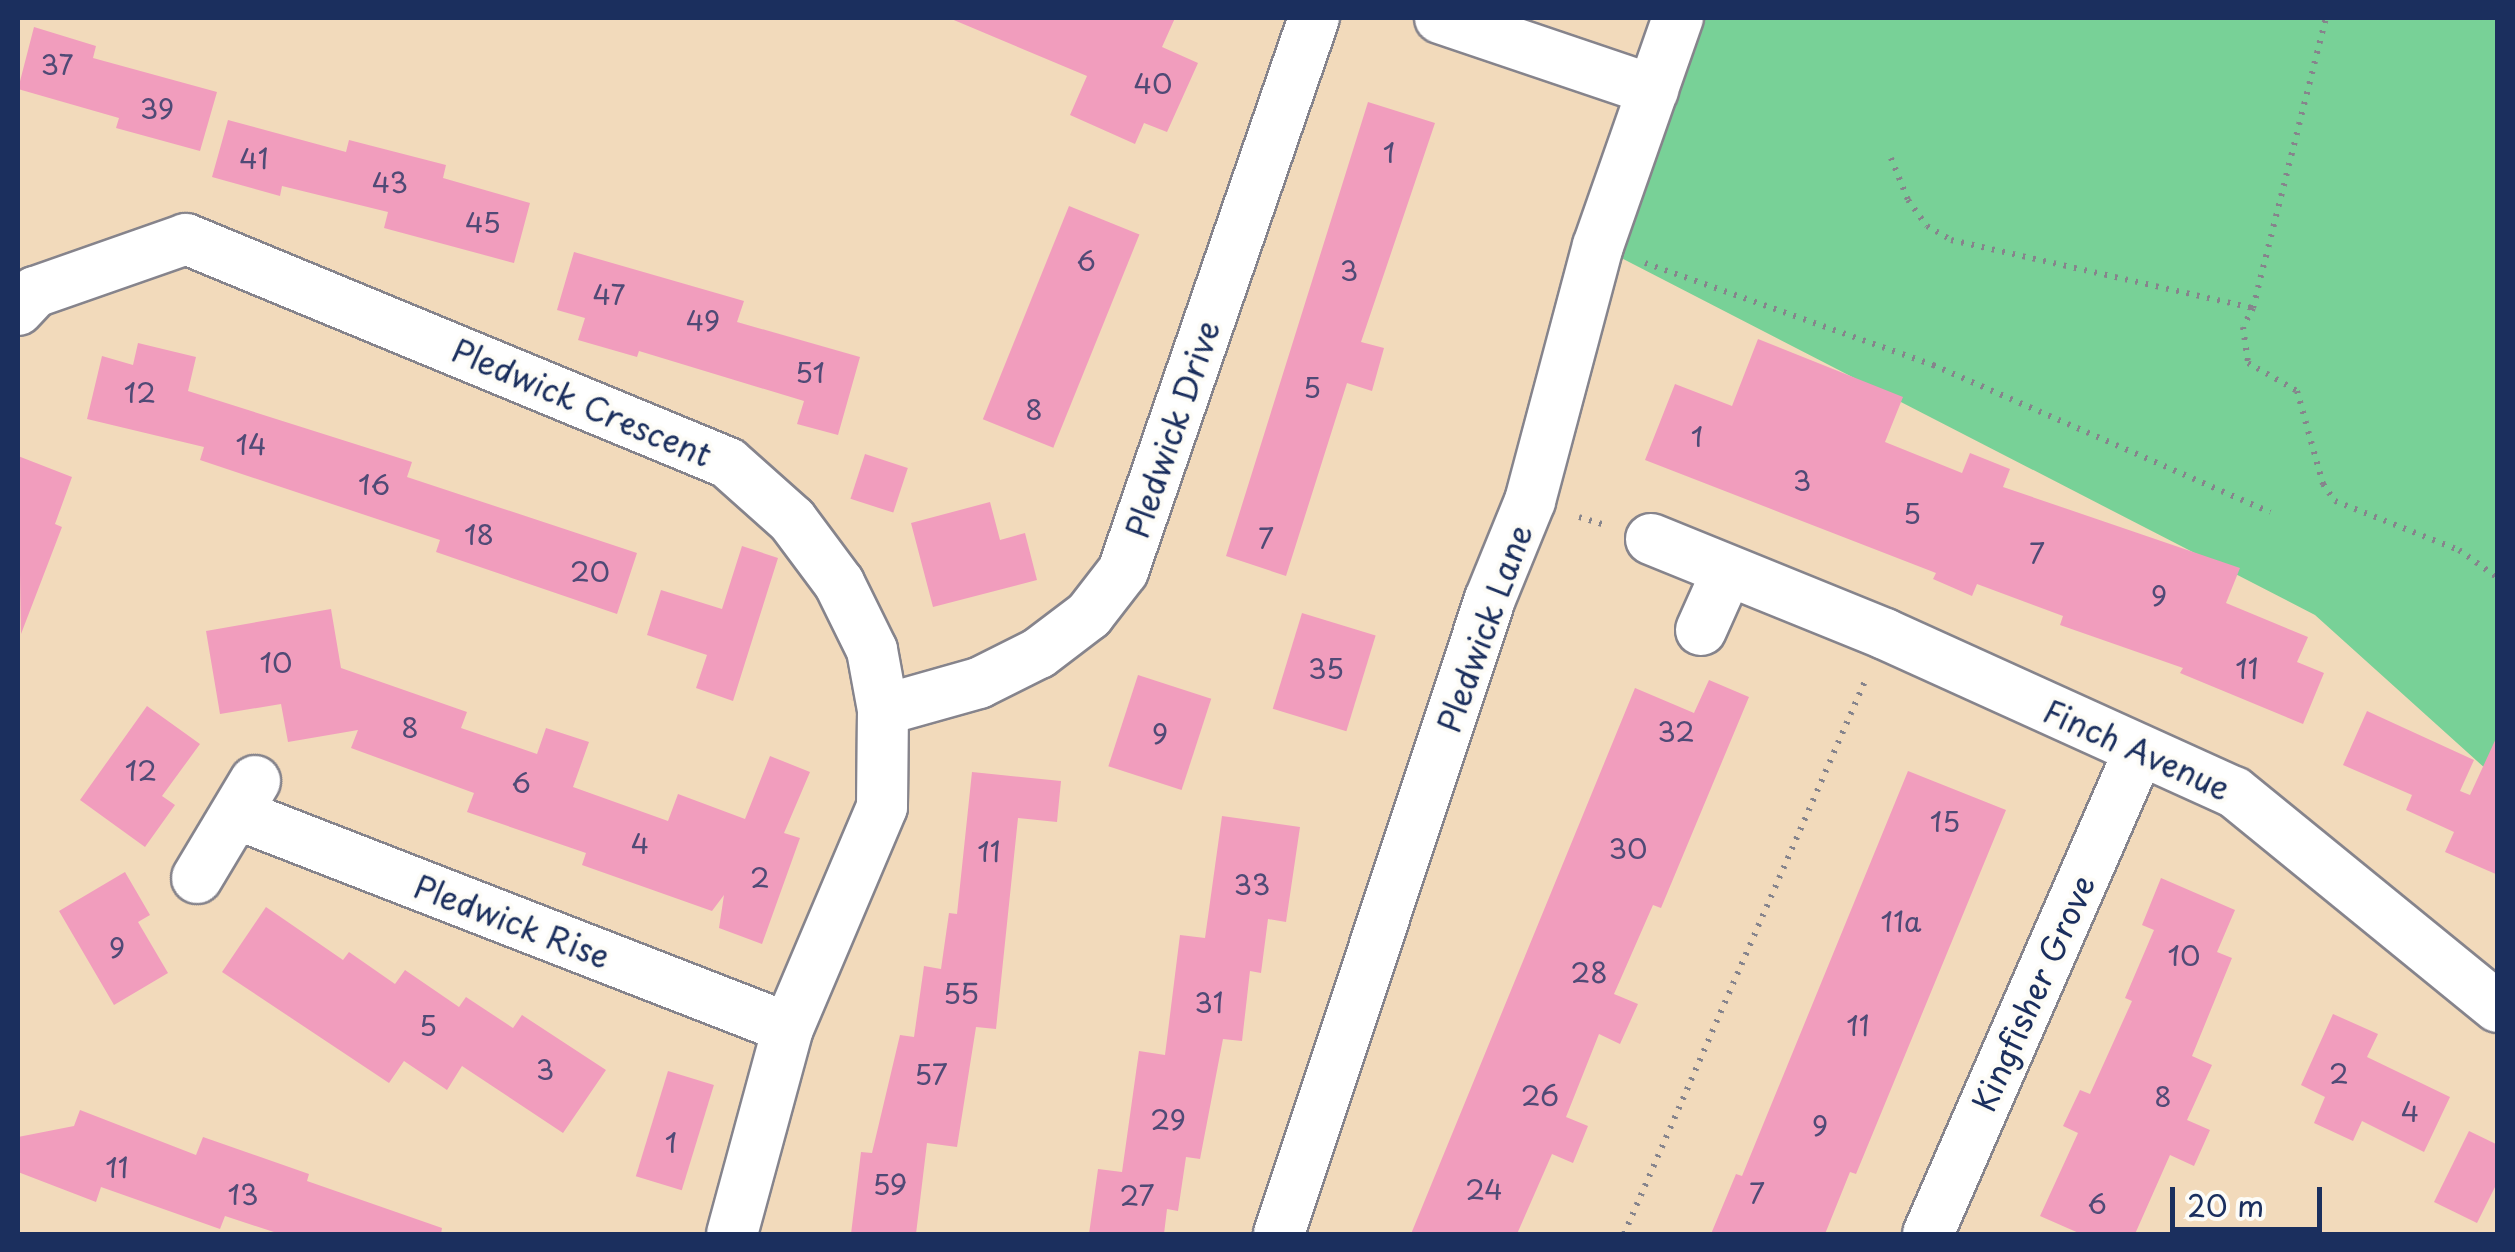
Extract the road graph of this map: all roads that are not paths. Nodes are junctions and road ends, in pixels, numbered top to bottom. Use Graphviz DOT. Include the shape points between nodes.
graph roads {
  1 [pos="1314,18"];
  2 [pos="1440,18"];
  3 [pos="1678,18"];
  4 [pos="1654,90"];
  5 [pos="24,291"];
  6 [pos="1651,539"];
  7 [pos="1728,572"];
  8 [pos="1700,630"];
  9 [pos="883,710"];
  10 [pos="2139,751"];
  11 [pos="196,878"];
  12 [pos="2498,1007"];
  13 [pos="788,1028"];
  14 [pos="732,1234"];
  15 [pos="1278,1234"];
  16 [pos="1928,1234"];
  1 -- 9 [label="street, Pledwick Drive" via="1122,571 1089,615 1039,653 979,683"];
  2 -- 4 [label="street"];
  3 -- 4 [label="street, Pledwick Lane"];
  4 -- 15 [label="street, Pledwick Lane" via="1598,246 1530,501 1490,598"];
  5 -- 9 [label="street, Pledwick Crescent" via="186,239 728,463 792,520 839,582 872,650"];
  6 -- 7 [label="street, Finch Avenue"];
  7 -- 8 [label="street"];
  7 -- 10 [label="street, Finch Avenue" via="1885,634"];
  9 -- 13 [label="street, Pledwick Crescent" via="882,806"];
  10 -- 12 [label="street, Finch Avenue" via="2234,792 2280,823"];
  10 -- 16 [label="street, Kingfisher Grove"];
  11 -- 13 [label="street, Pledwick Rise" via="246,797"];
  13 -- 14 [label="street, Pledwick Crescent"];
}
